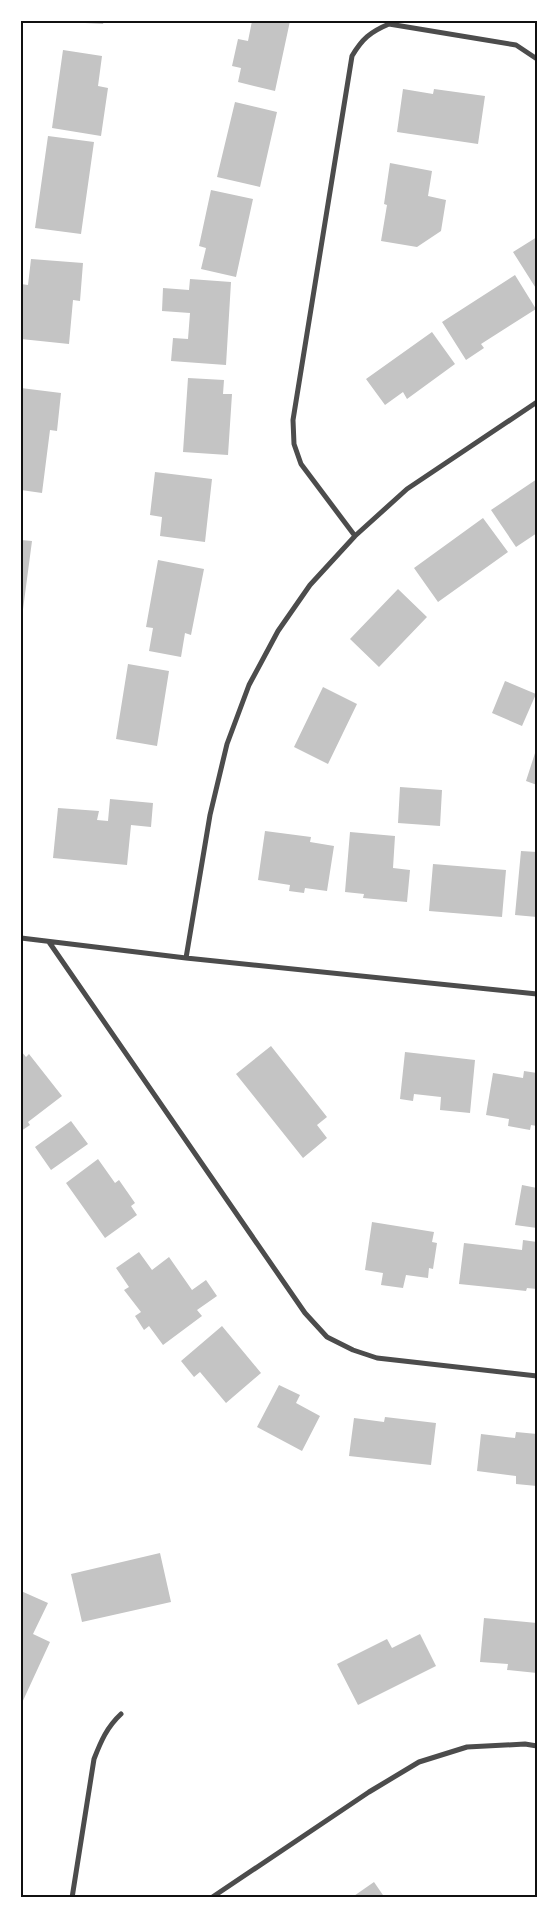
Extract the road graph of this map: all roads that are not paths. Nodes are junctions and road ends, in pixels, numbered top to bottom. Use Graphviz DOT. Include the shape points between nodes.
graph roads {
  1 [pos="537,58"];
  2 [pos="537,402"];
  3 [pos="355,536"];
  4 [pos="21,938"];
  5 [pos="49,942"];
  6 [pos="186,958"];
  7 [pos="537,994"];
  8 [pos="537,1376"];
  9 [pos="121,1714"];
  10 [pos="537,1746"];
  11 [pos="72,1898"];
  12 [pos="211,1898"];
  1 -- 3 [label="street" via="516,45 388,24 360,42 352,56 293,420 294,444 301,464"];
  2 -- 3 [label="street" via="407,489"];
  3 -- 6 [label="street" via="310,585 278,631 249,686 227,744 210,815"];
  4 -- 5 [label="street"];
  5 -- 6 [label="street"];
  5 -- 8 [label="street" via="304,1314 327,1337 377,1358"];
  6 -- 7 [label="street"];
  9 -- 11 [label="street" via="101,1740 94,1759"];
  10 -- 12 [label="street" via="467,1747 419,1762"];
}
